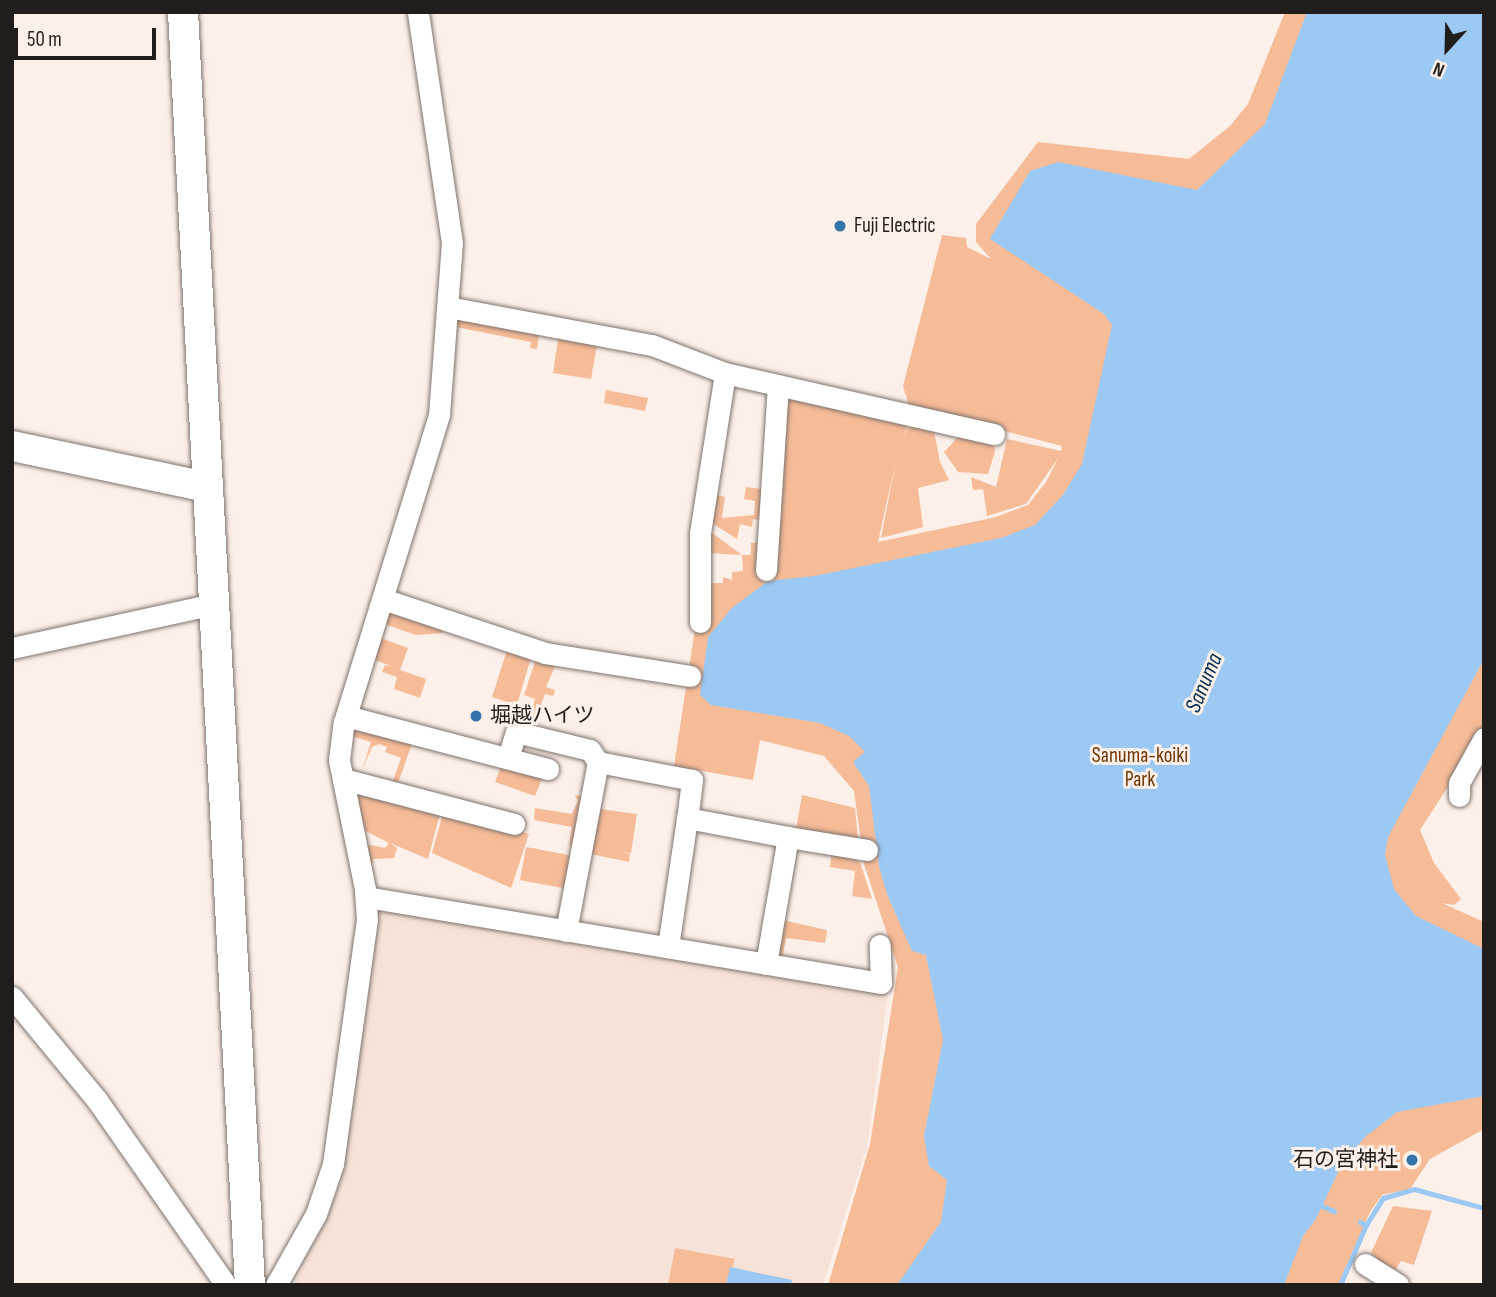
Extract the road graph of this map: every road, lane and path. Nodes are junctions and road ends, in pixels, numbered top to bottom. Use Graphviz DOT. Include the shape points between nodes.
graph roads {
  1 [pos="183,12"];
  2 [pos="418,12"];
  3 [pos="448,307"];
  4 [pos="725,373"];
  5 [pos="778,385"];
  6 [pos="994,434"];
  7 [pos="12,446"];
  8 [pos="207,486"];
  9 [pos="766,570"];
  10 [pos="383,599"];
  11 [pos="213,604"];
  12 [pos="700,622"];
  13 [pos="12,648"];
  14 [pos="690,676"];
  15 [pos="346,716"];
  16 [pos="1484,738"];
  17 [pos="508,758"];
  18 [pos="598,762"];
  19 [pos="548,769"];
  20 [pos="342,779"];
  21 [pos="1459,796"];
  22 [pos="687,818"];
  23 [pos="514,824"];
  24 [pos="788,837"];
  25 [pos="867,850"];
  26 [pos="366,897"];
  27 [pos="566,930"];
  28 [pos="880,945"];
  29 [pos="668,947"];
  30 [pos="766,964"];
  31 [pos="12,997"];
  32 [pos="1365,1264"];
  33 [pos="226,1285"];
  34 [pos="250,1285"];
  35 [pos="276,1285"];
  36 [pos="1398,1285"];
  1 -- 8 [label="street"];
  2 -- 3 [label="street" via="452,243"];
  3 -- 4 [label="street" via="652,345"];
  3 -- 10 [label="street" via="439,415"];
  4 -- 5 [label="street"];
  4 -- 12 [label="street" via="700,533"];
  5 -- 6 [label="street"];
  5 -- 9 [label="street"];
  7 -- 8 [label="street"];
  8 -- 11 [label="street"];
  10 -- 14 [label="street" via="545,653"];
  10 -- 15 [label="street"];
  11 -- 13 [label="street"];
  11 -- 34 [label="street"];
  15 -- 17 [label="street"];
  15 -- 20 [label="street"];
  16 -- 21 [label="street" via="1459,783"];
  17 -- 18 [label="street" via="516,732 590,750"];
  17 -- 19 [label="street"];
  18 -- 22 [label="street" via="692,780"];
  18 -- 27 [label="street"];
  20 -- 23 [label="street"];
  20 -- 26 [label="street"];
  22 -- 24 [label="street"];
  22 -- 29 [label="street"];
  24 -- 25 [label="street"];
  24 -- 30 [label="street"];
  26 -- 27 [label="street"];
  26 -- 35 [label="street" via="367,920 333,1164 316,1214"];
  27 -- 29 [label="street"];
  28 -- 30 [label="street" via="887,984"];
  29 -- 30 [label="street"];
  31 -- 33 [label="street" via="97,1100"];
  32 -- 36 [label="street"];
}
